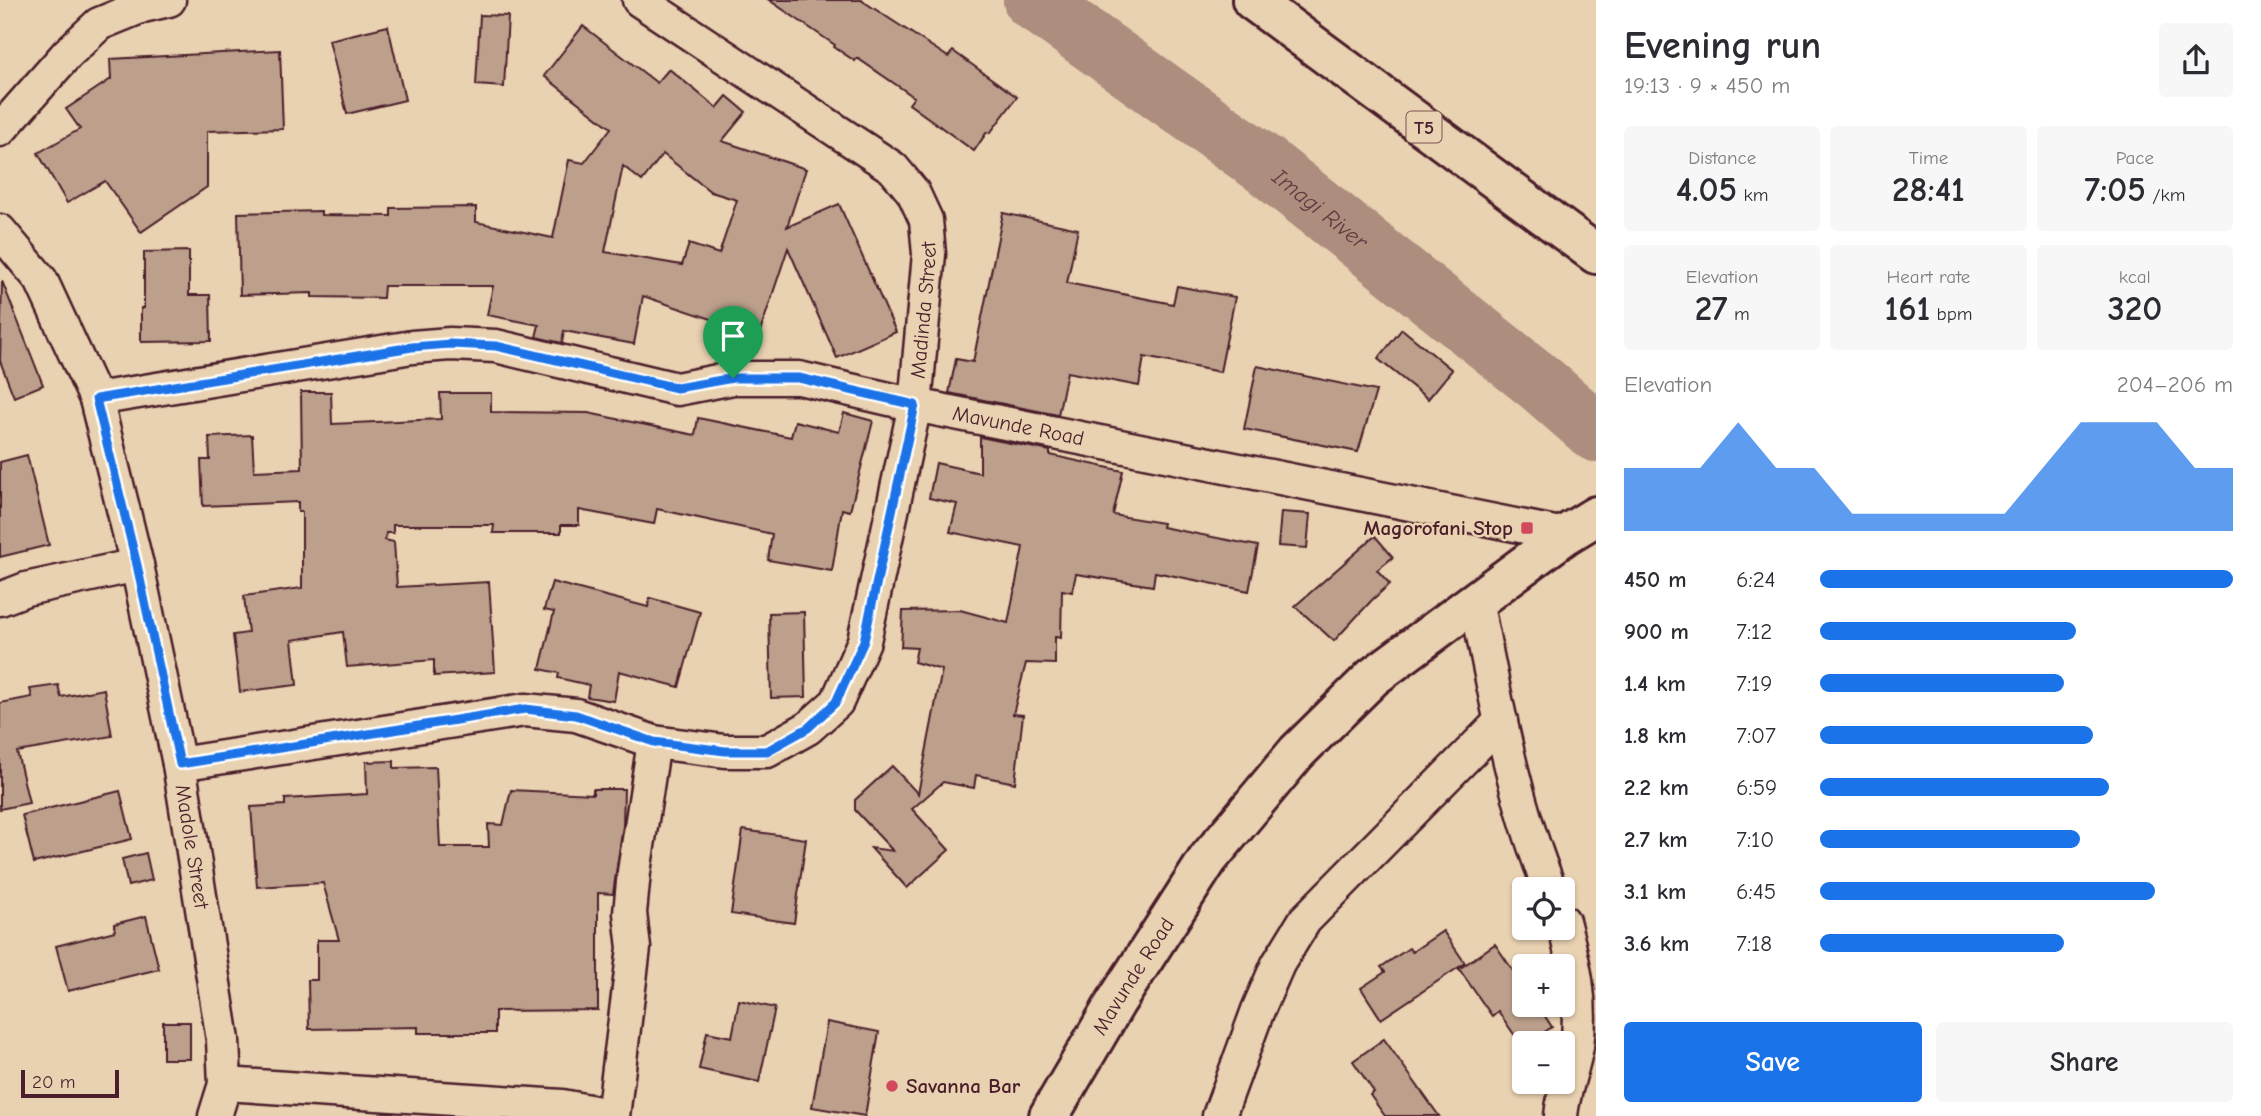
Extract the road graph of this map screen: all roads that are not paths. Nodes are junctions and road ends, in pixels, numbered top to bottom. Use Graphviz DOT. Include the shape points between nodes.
graph roads {
  1 [pos="169,0"];
  2 [pos="639,0"];
  3 [pos="1252,0"];
  4 [pos="0,130"];
  5 [pos="0,231"];
  6 [pos="1596,254"];
  7 [pos="96,399"];
  8 [pos="915,405"];
  9 [pos="1581,526"];
  10 [pos="137,565"];
  11 [pos="0,599"];
  12 [pos="1476,601"];
  13 [pos="1501,721"];
  14 [pos="654,742"];
  15 [pos="180,764"];
  16 [pos="1546,877"];
  17 [pos="1568,940"];
  18 [pos="225,1084"];
  19 [pos="215,1116"];
  20 [pos="602,1116"];
  21 [pos="613,1116"];
  22 [pos="1049,1116"];
  23 [pos="1219,1116"];
  24 [pos="1561,1116"];
  1 -- 4 [label="street" via="99,24"];
  2 -- 8 [label="street, Madinda Street" via="893,168 913,192 926,220 929,254"];
  3 -- 6 [label="main road, T5"];
  5 -- 7 [label="street, Madole Street" via="41,280"];
  7 -- 8 [label="street, Mavunde Road" via="450,344 496,346 677,388 733,378 799,378"];
  7 -- 10 [label="street, Madole Street"];
  8 -- 9 [label="street, Mavunde Road"];
  8 -- 14 [label="street, Madinda Street" via="864,641 836,702 808,728 767,751"];
  9 -- 12 [label="main road, Mavunde Road"];
  10 -- 11 [label="street"];
  10 -- 15 [label="street, Madole Street"];
  12 -- 13 [label="street"];
  12 -- 22 [label="main road, Mavunde Road" via="1373,677 1297,752 1208,859"];
  13 -- 16 [label="street" via="1524,818"];
  13 -- 23 [label="street" via="1305,920 1278,964"];
  14 -- 15 [label="street, Madinda Street" via="576,715 525,709"];
  14 -- 21 [label="street" via="634,872 630,913 634,948"];
  15 -- 18 [label="street, Madole Street" via="223,1040"];
  17 -- 24 [label="street" via="1580,1009 1577,1048"];
  18 -- 19 [label="street, Madole Street"];
  18 -- 20 [label="street" via="562,1106"];
}
